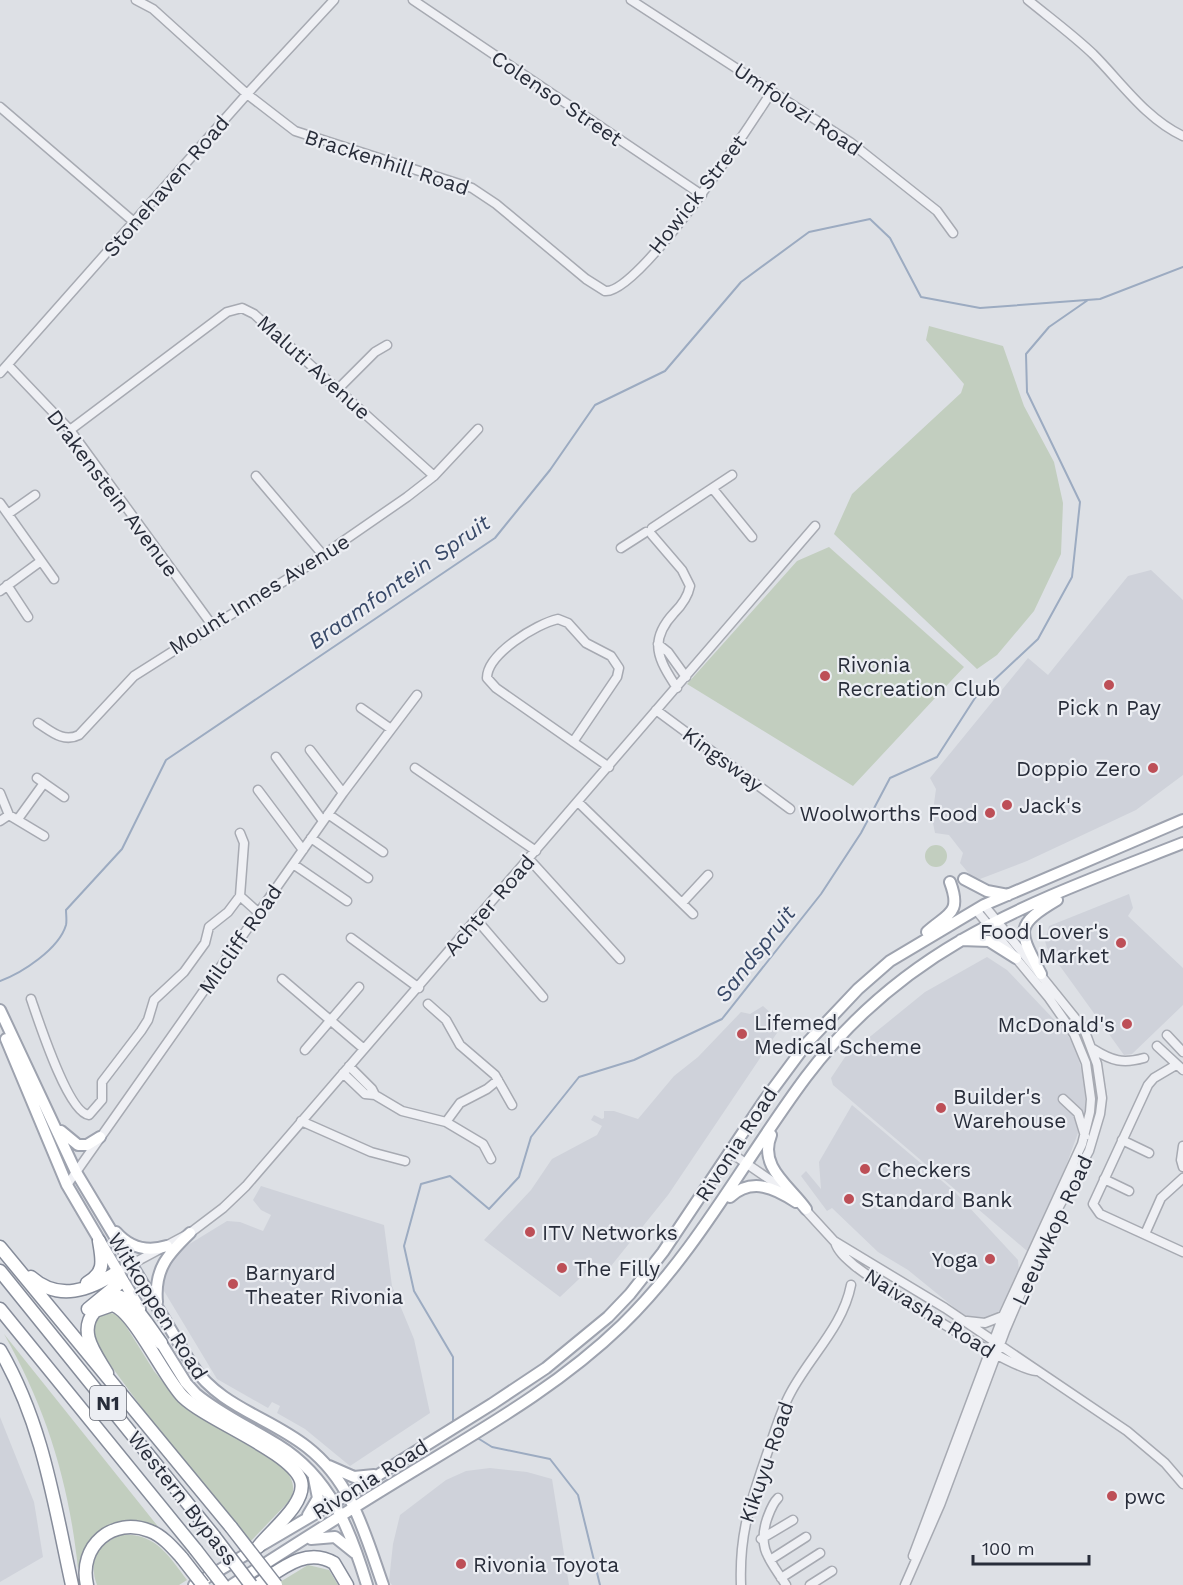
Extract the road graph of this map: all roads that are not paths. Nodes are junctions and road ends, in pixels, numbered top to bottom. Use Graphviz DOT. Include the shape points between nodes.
graph roads {
  1 [pos="135,0"];
  2 [pos="334,0"];
  3 [pos="413,0"];
  4 [pos="631,0"];
  5 [pos="1028,0"];
  6 [pos="772,91"];
  7 [pos="247,94"];
  8 [pos="0,107"];
  9 [pos="1183,136"];
  10 [pos="702,195"];
  11 [pos="134,222"];
  12 [pos="953,233"];
  13 [pos="615,290"];
  14 [pos="387,345"];
  15 [pos="8,365"];
  16 [pos="0,373"];
  17 [pos="338,389"];
  18 [pos="478,429"];
  19 [pos="70,430"];
  20 [pos="732,475"];
  21 [pos="256,476"];
  22 [pos="434,476"];
  23 [pos="712,489"];
  24 [pos="35,495"];
  25 [pos="0,503"];
  26 [pos="8,514"];
  27 [pos="815,526"];
  28 [pos="650,532"];
  29 [pos="752,537"];
  30 [pos="621,548"];
  31 [pos="323,555"];
  32 [pos="41,561"];
  33 [pos="54,579"];
  34 [pos="4,588"];
  35 [pos="28,617"];
  36 [pos="212,625"];
  37 [pos="658,644"];
  38 [pos="686,677"];
  39 [pos="677,688"];
  40 [pos="417,695"];
  41 [pos="361,708"];
  42 [pos="656,710"];
  43 [pos="38,723"];
  44 [pos="392,729"];
  45 [pos="573,742"];
  46 [pos="310,750"];
  47 [pos="276,757"];
  48 [pos="609,767"];
  49 [pos="416,768"];
  50 [pos="258,790"];
  51 [pos="0,793"];
  52 [pos="343,793"];
  53 [pos="64,797"];
  54 [pos="578,802"];
  55 [pos="790,808"];
  56 [pos="9,814"];
  57 [pos="326,817"];
  58 [pos="18,819"];
  59 [pos="1183,820"];
  60 [pos="0,821"];
  61 [pos="240,833"];
  62 [pos="44,836"];
  63 [pos="311,838"];
  64 [pos="1183,843"];
  65 [pos="303,850"];
  66 [pos="536,851"];
  67 [pos="383,852"];
  68 [pos="529,860"];
  69 [pos="293,864"];
  70 [pos="708,875"];
  71 [pos="368,878"];
  72 [pos="1094,878"];
  73 [pos="964,879"];
  74 [pos="950,882"];
  75 [pos="1008,895"];
  76 [pos="240,896"];
  77 [pos="347,901"];
  78 [pos="682,903"];
  79 [pos="980,908"];
  80 [pos="259,913"];
  81 [pos="693,914"];
  82 [pos="476,919"];
  83 [pos="992,922"];
  84 [pos="351,938"];
  85 [pos="958,940"];
  86 [pos="924,941"];
  87 [pos="1016,958"];
  88 [pos="621,959"];
  89 [pos="1041,974"];
  90 [pos="282,979"];
  91 [pos="359,987"];
  92 [pos="418,988"];
  93 [pos="543,997"];
  94 [pos="31,999"];
  95 [pos="428,1004"];
  96 [pos="0,1010"];
  97 [pos="331,1021"];
  98 [pos="0,1024"];
  99 [pos="1167,1035"];
  100 [pos="1157,1046"];
  101 [pos="364,1049"];
  102 [pos="1093,1049"];
  103 [pos="305,1050"];
  104 [pos="1183,1052"];
  105 [pos="1144,1058"];
  106 [pos="1179,1068"];
  107 [pos="346,1070"];
  108 [pos="498,1080"];
  109 [pos="793,1095"];
  110 [pos="1063,1099"];
  111 [pos="42,1100"];
  112 [pos="512,1106"];
  113 [pos="301,1121"];
  114 [pos="446,1122"];
  115 [pos="100,1137"];
  116 [pos="1085,1137"];
  117 [pos="1122,1140"];
  118 [pos="1183,1146"];
  119 [pos="731,1153"];
  120 [pos="1149,1153"];
  121 [pos="491,1159"];
  122 [pos="405,1161"];
  123 [pos="748,1163"];
  124 [pos="1183,1167"];
  125 [pos="76,1172"];
  126 [pos="1183,1178"];
  127 [pos="1104,1179"];
  128 [pos="67,1185"];
  129 [pos="1129,1191"];
  130 [pos="805,1209"];
  131 [pos="99,1211"];
  132 [pos="705,1227"];
  133 [pos="190,1233"];
  134 [pos="1145,1234"];
  135 [pos="99,1241"];
  136 [pos="834,1241"];
  137 [pos="167,1246"];
  138 [pos="0,1247"];
  139 [pos="1183,1252"];
  140 [pos="133,1266"];
  141 [pos="0,1271"];
  142 [pos="119,1276"];
  143 [pos="851,1285"];
  144 [pos="69,1291"];
  145 [pos="97,1300"];
  146 [pos="158,1306"];
  147 [pos="0,1309"];
  148 [pos="1003,1316"];
  149 [pos="958,1318"];
  150 [pos="161,1342"];
  151 [pos="995,1349"];
  152 [pos="0,1350"];
  153 [pos="107,1373"];
  154 [pos="117,1389"];
  155 [pos="326,1464"];
  156 [pos="311,1472"];
  157 [pos="379,1474"];
  158 [pos="1181,1479"];
  159 [pos="348,1494"];
  160 [pos="778,1498"];
  161 [pos="335,1502"];
  162 [pos="356,1509"];
  163 [pos="343,1516"];
  164 [pos="304,1520"];
  165 [pos="792,1520"];
  166 [pos="806,1537"];
  167 [pos="761,1539"];
  168 [pos="302,1541"];
  169 [pos="258,1547"];
  170 [pos="820,1553"];
  171 [pos="66,1559"];
  172 [pos="360,1559"];
  173 [pos="770,1560"];
  174 [pos="832,1571"];
  175 [pos="784,1581"];
  176 [pos="67,1585"];
  177 [pos="72,1585"];
  178 [pos="87,1585"];
  179 [pos="194,1585"];
  180 [pos="203,1585"];
  181 [pos="223,1585"];
  182 [pos="232,1585"];
  183 [pos="251,1585"];
  184 [pos="257,1585"];
  185 [pos="276,1585"];
  186 [pos="347,1585"];
  187 [pos="367,1585"];
  188 [pos="383,1585"];
  189 [pos="741,1585"];
  190 [pos="810,1585"];
  191 [pos="905,1585"];
  1 -- 7 [label="street, Brackenhill Road" via="158,14"];
  2 -- 7 [label="street, Stonehaven Road"];
  3 -- 10 [label="street, Colenso Street"];
  4 -- 6 [label="street, Umfolozi Road"];
  5 -- 9 [label="street" via="1092,53 1146,110"];
  6 -- 10 [label="street, Howick Street"];
  6 -- 12 [label="street, Umfolozi Road" via="850,142 945,218"];
  7 -- 11 [label="street, Stonehaven Road"];
  7 -- 13 [label="street, Brackenhill Road" via="284,124 309,138 472,188 586,279 605,291"];
  8 -- 11 [label="street"];
  10 -- 13 [label="street, Howick Street" via="653,253"];
  11 -- 15 [label="street, Stonehaven Road"];
  14 -- 17 [label="street"];
  15 -- 16 [label="street, Stonehaven Road"];
  15 -- 19 [label="street, Drakenstein Avenue"];
  17 -- 19 [label="street, Maluti Avenue" via="255,314 235,308"];
  17 -- 22 [label="street, Maluti Avenue"];
  18 -- 22 [label="street, Mount Innes Avenue"];
  19 -- 36 [label="street, Drakenstein Avenue"];
  20 -- 23 [label="street"];
  21 -- 31 [label="street"];
  22 -- 31 [label="street, Mount Innes Avenue"];
  23 -- 28 [label="street"];
  23 -- 29 [label="street"];
  24 -- 26 [label="street"];
  25 -- 26 [label="street"];
  26 -- 32 [label="street"];
  27 -- 38 [label="street, Achter Road"];
  28 -- 30 [label="street"];
  28 -- 37 [label="street" via="682,570 690,586 679,608 661,628"];
  31 -- 36 [label="street, Mount Innes Avenue"];
  32 -- 33 [label="street"];
  32 -- 34 [label="street"];
  34 -- 35 [label="street"];
  36 -- 43 [label="street, Mount Innes Avenue" via="134,676 79,735 61,737"];
  37 -- 38 [label="street"];
  37 -- 39 [label="street" via="662,664"];
  38 -- 39 [label="street, Achter Road"];
  39 -- 42 [label="street, Achter Road"];
  40 -- 44 [label="street, Milcliff Road"];
  41 -- 44 [label="street"];
  42 -- 48 [label="street, Achter Road"];
  42 -- 55 [label="street, Kingsway"];
  44 -- 52 [label="street, Milcliff Road"];
  45 -- 45 [label="street" via="487,678 488,666 496,655 558,619 568,623 585,643 611,656 619,668 617,677"];
  45 -- 48 [label="street"];
  46 -- 52 [label="street"];
  47 -- 57 [label="street"];
  48 -- 54 [label="street, Achter Road"];
  49 -- 66 [label="street"];
  50 -- 65 [label="street"];
  51 -- 56 [label="street"];
  52 -- 57 [label="street, Milcliff Road"];
  53 -- 58 [label="street" via="40,781"];
  54 -- 66 [label="street, Achter Road"];
  54 -- 78 [label="street"];
  56 -- 58 [label="street"];
  56 -- 60 [label="street"];
  57 -- 63 [label="street, Milcliff Road"];
  57 -- 67 [label="street"];
  58 -- 62 [label="street"];
  59 -- 75 [label="main road, Rivonia Road"];
  61 -- 76 [label="street" via="244,843"];
  63 -- 65 [label="street, Milcliff Road"];
  63 -- 71 [label="street"];
  64 -- 72 [label="main road, Rivonia Road"];
  65 -- 69 [label="street, Milcliff Road"];
  66 -- 68 [label="street, Achter Road"];
  68 -- 82 [label="street, Achter Road"];
  68 -- 88 [label="street"];
  69 -- 77 [label="street"];
  69 -- 80 [label="street, Milcliff Road"];
  70 -- 78 [label="street"];
  72 -- 83 [label="main road, Rivonia Road"];
  72 -- 89 [label="main road" via="1027,921 1024,940"];
  73 -- 75 [label="main road" via="987,891"];
  74 -- 86 [label="main road" via="955,908 929,931"];
  75 -- 79 [label="main road, Rivonia Road"];
  76 -- 80 [label="street"];
  76 -- 94 [label="street" via="209,927 206,943 187,969 154,1000 148,1020 102,1082 102,1100 89,1115 79,1110 51,1055"];
  78 -- 81 [label="street"];
  79 -- 83 [label="street, Leeuwkop Road"];
  79 -- 86 [label="main road, Rivonia Road"];
  80 -- 115 [label="street, Milcliff Road"];
  82 -- 92 [label="street, Achter Road"];
  82 -- 93 [label="street"];
  83 -- 85 [label="main road, Rivonia Road"];
  83 -- 87 [label="street, Leeuwkop Road"];
  83 -- 89 [label="street, Leeuwkop Road"];
  84 -- 92 [label="street"];
  85 -- 87 [label="main road" via="989,941"];
  85 -- 109 [label="main road, Rivonia Road" via="874,1001"];
  86 -- 119 [label="main road, Rivonia Road" via="873,975 807,1042"];
  87 -- 116 [label="street, Leeuwkop Road" via="1061,1014 1082,1048 1091,1099"];
  89 -- 102 [label="street, Leeuwkop Road" via="1084,1029"];
  90 -- 97 [label="street"];
  91 -- 97 [label="street"];
  92 -- 101 [label="street, Achter Road"];
  95 -- 108 [label="street" via="446,1020 460,1045"];
  96 -- 111 [label="main road, Witkoppen Road"];
  97 -- 101 [label="street"];
  97 -- 103 [label="street"];
  98 -- 128 [label="main road, Witkoppen Road"];
  99 -- 104 [label="street"];
  100 -- 106 [label="street"];
  101 -- 107 [label="street, Achter Road"];
  102 -- 105 [label="street" via="1116,1062"];
  102 -- 151 [label="street, Leeuwkop Road" via="1102,1098 1094,1139 1054,1216"];
  106 -- 117 [label="street" via="1154,1078 1148,1085"];
  107 -- 113 [label="street, Achter Road"];
  107 -- 114 [label="street" via="365,1094 375,1095 402,1111"];
  108 -- 112 [label="street"];
  108 -- 114 [label="street" via="460,1103"];
  109 -- 123 [label="main road, Rivonia Road"];
  109 -- 130 [label="main road" via="771,1137 768,1156 776,1174"];
  110 -- 116 [label="street" via="1078,1113"];
  111 -- 115 [label="main road" via="74,1144 85,1145"];
  111 -- 125 [label="main road, Witkoppen Road"];
  113 -- 122 [label="street" via="371,1152"];
  113 -- 133 [label="street, Achter Road" via="240,1192"];
  114 -- 121 [label="street" via="485,1146"];
  115 -- 125 [label="street, Milcliff Road"];
  116 -- 148 [label="street, Leeuwkop Road"];
  117 -- 120 [label="street"];
  117 -- 127 [label="street"];
  118 -- 124 [label="street"];
  119 -- 123 [label="street, Naivasha Road"];
  119 -- 157 [label="main road, Rivonia Road" via="630,1294 572,1347 492,1404"];
  123 -- 130 [label="street, Naivasha Road"];
  123 -- 132 [label="main road, Rivonia Road"];
  125 -- 128 [label="street, Milcliff Road"];
  125 -- 131 [label="main road, Witkoppen Road"];
  126 -- 134 [label="street" via="1161,1198"];
  127 -- 129 [label="street"];
  127 -- 134 [label="street" via="1093,1204 1096,1212"];
  128 -- 135 [label="main road, Witkoppen Road"];
  130 -- 132 [label="main road" via="778,1190 754,1185 732,1194"];
  130 -- 136 [label="street, Naivasha Road"];
  131 -- 137 [label="main road" via="120,1236 134,1245 150,1249"];
  131 -- 140 [label="main road, Witkoppen Road"];
  132 -- 162 [label="main road, Rivonia Road" via="623,1324 554,1382"];
  133 -- 137 [label="street, Achter Road"];
  133 -- 146 [label="main road" via="161,1265"];
  134 -- 139 [label="street"];
  135 -- 142 [label="main road, Witkoppen Road"];
  135 -- 144 [label="highway" via="99,1274"];
  136 -- 149 [label="street, Naivasha Road"];
  136 -- 151 [label="street, Naivasha Road" via="855,1266"];
  137 -- 140 [label="street, Achter Road"];
  138 -- 144 [label="highway" via="38,1283"];
  138 -- 154 [label="highway"];
  140 -- 142 [label="street"];
  140 -- 146 [label="main road, Witkoppen Road"];
  141 -- 183 [label="highway, Western Bypass / N1, bridge"];
  142 -- 144 [label="highway"];
  142 -- 145 [label="highway"];
  142 -- 150 [label="main road, Witkoppen Road"];
  143 -- 189 [label="street, Kikuyu Road" via="844,1312 791,1390 782,1410 744,1526"];
  145 -- 150 [label="highway" via="111,1294 125,1299"];
  145 -- 153 [label="highway" via="87,1312 82,1334 86,1346"];
  146 -- 155 [label="main road, Witkoppen Road" via="192,1365 212,1390 301,1443"];
  147 -- 181 [label="highway, Western Bypass / N1, bridge"];
  148 -- 149 [label="street" via="979,1323"];
  148 -- 151 [label="street, Leeuwkop Road"];
  149 -- 151 [label="street, Naivasha Road"];
  150 -- 156 [label="main road, Witkoppen Road" via="196,1394 280,1446"];
  151 -- 158 [label="street, Naivasha Road" via="1127,1431"];
  151 -- 191 [label="street, Leeuwkop Road" via="938,1511"];
  152 -- 171 [label="highway" via="18,1380 35,1424 50,1475"];
  153 -- 154 [label="highway"];
  153 -- 169 [label="highway" via="91,1345 88,1330 93,1313 110,1304 126,1313 166,1376 187,1400 295,1470 302,1485 299,1499"];
  154 -- 185 [label="highway, bridge"];
  155 -- 157 [label="main road" via="354,1477"];
  155 -- 159 [label="main road, Witkoppen Road"];
  156 -- 161 [label="main road, Witkoppen Road"];
  156 -- 164 [label="main road" via="318,1498"];
  157 -- 159 [label="main road, Rivonia Road"];
  159 -- 161 [label="main road, Rivonia Road"];
  159 -- 162 [label="main road, Witkoppen Road"];
  160 -- 167 [label="street" via="770,1508"];
  161 -- 163 [label="main road, Witkoppen Road"];
  161 -- 164 [label="main road, Rivonia Road"];
  162 -- 163 [label="main road, Rivonia Road"];
  162 -- 188 [label="main road, Witkoppen Road"];
  163 -- 168 [label="main road, Rivonia Road"];
  163 -- 172 [label="main road, Witkoppen Road"];
  164 -- 169 [label="main road, Rivonia Road"];
  165 -- 167 [label="street"];
  166 -- 173 [label="street"];
  167 -- 173 [label="street"];
  168 -- 172 [label="main road" via="335,1537"];
  168 -- 182 [label="main road, Rivonia Road"];
  169 -- 179 [label="main road, Rivonia Road"];
  170 -- 175 [label="street"];
  171 -- 176 [label="highway"];
  171 -- 177 [label="highway"];
  172 -- 187 [label="main road, Witkoppen Road"];
  173 -- 175 [label="street"];
  174 -- 190 [label="street"];
  178 -- 180 [label="highway, bridge" via="86,1565 92,1547 103,1535 129,1526 160,1537"];
  184 -- 186 [label="highway" via="300,1558 314,1556 334,1563"];
}
